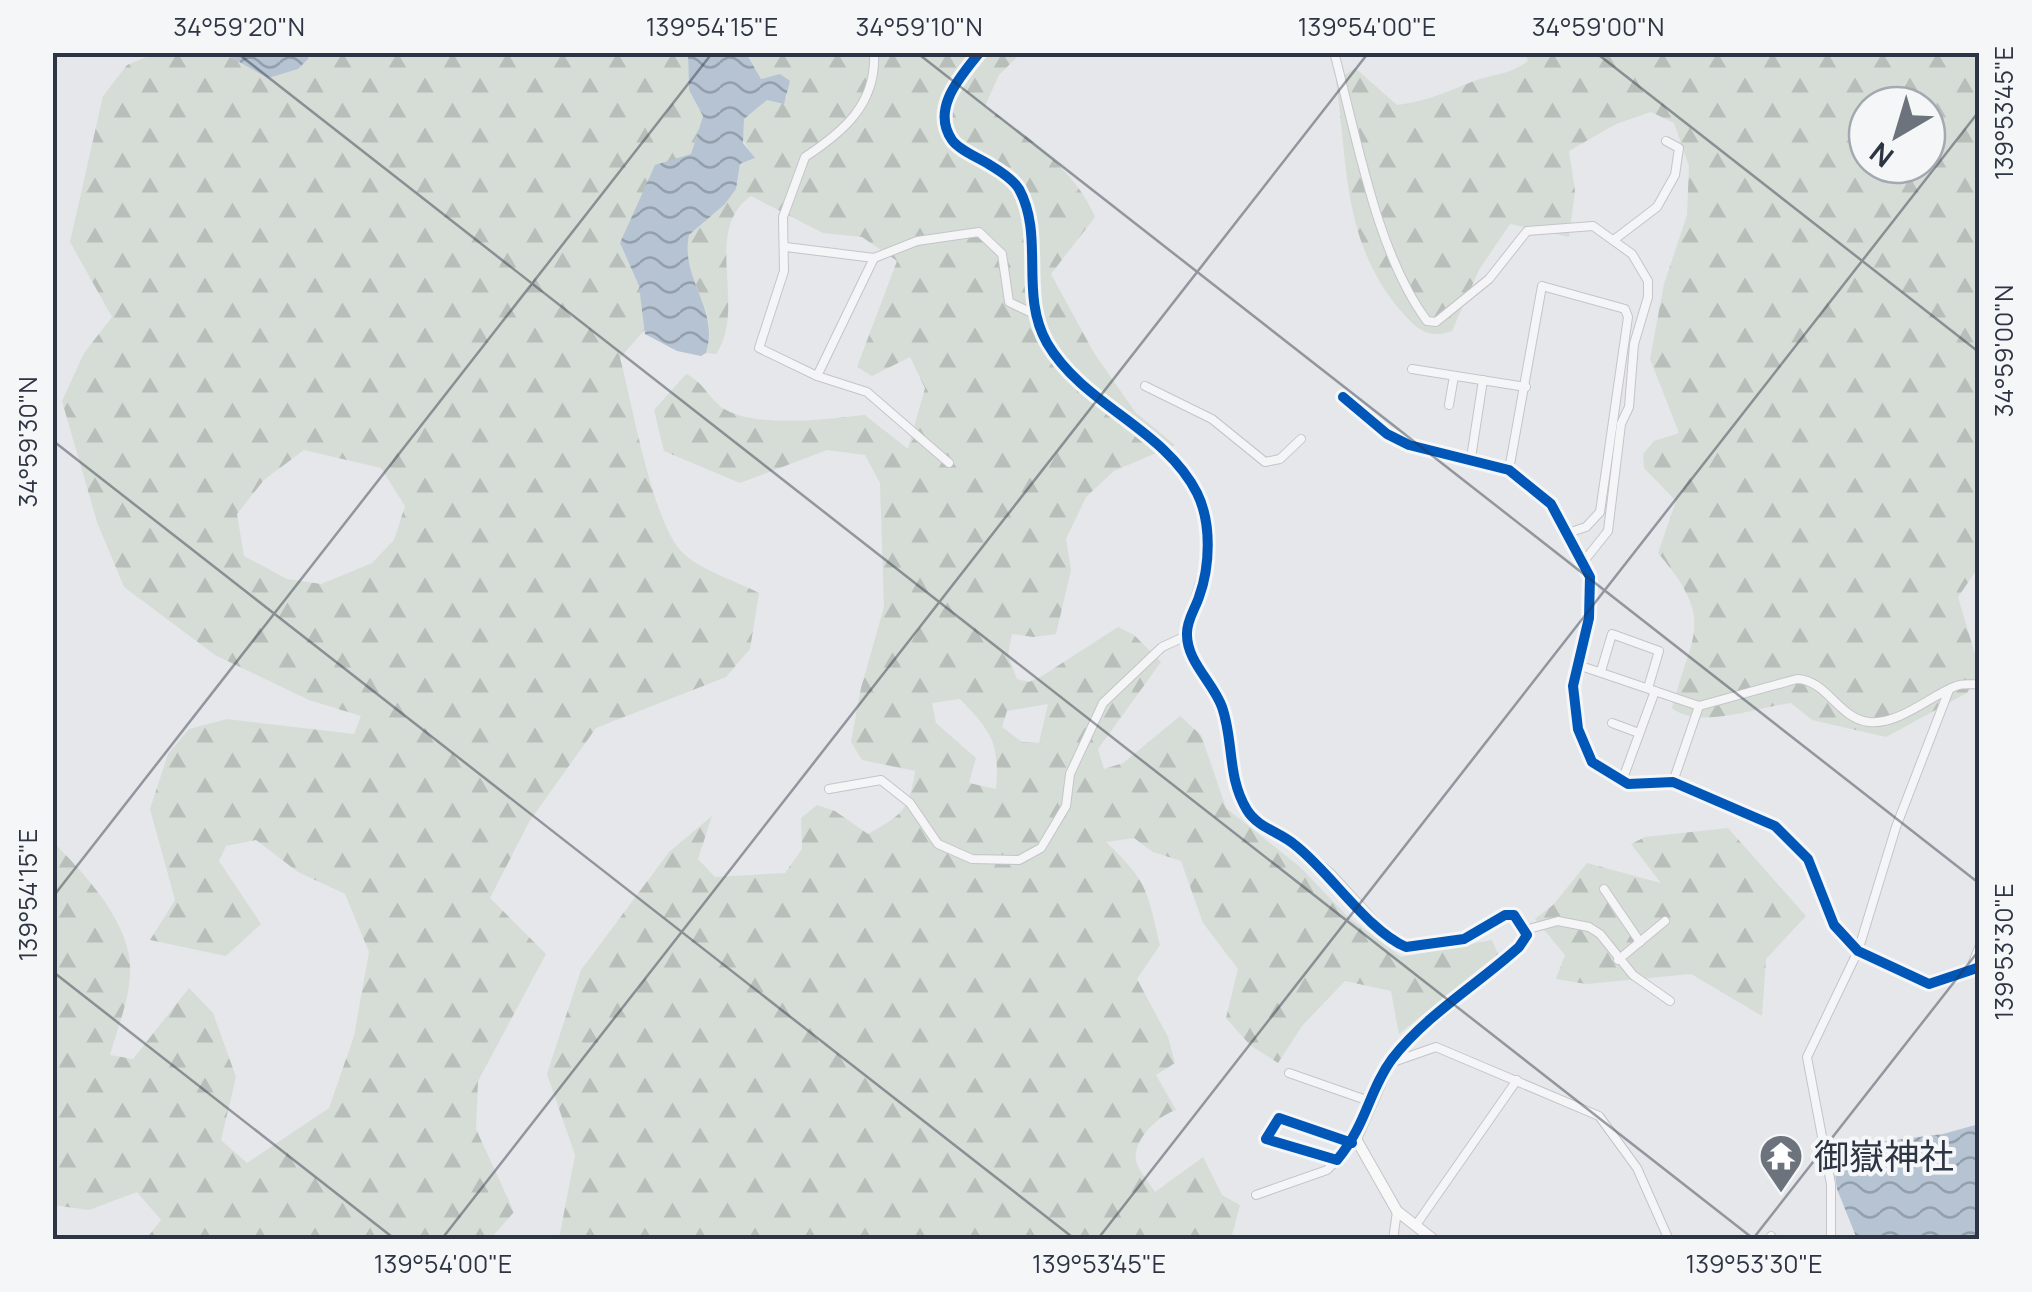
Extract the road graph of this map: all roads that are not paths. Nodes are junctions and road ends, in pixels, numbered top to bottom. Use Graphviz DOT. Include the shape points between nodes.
graph roads {
  1 [pos="874,52"];
  2 [pos="980,52"];
  3 [pos="1334,52"];
  4 [pos="1666,142"];
  5 [pos="1615,239"];
  6 [pos="786,247"];
  7 [pos="874,258"];
  8 [pos="1036,315"];
  9 [pos="1412,369"];
  10 [pos="817,376"];
  11 [pos="1454,376"];
  12 [pos="1483,380"];
  13 [pos="1145,386"];
  14 [pos="1526,387"];
  15 [pos="1343,396"];
  16 [pos="1449,405"];
  17 [pos="1301,439"];
  18 [pos="1472,458"];
  19 [pos="949,463"];
  20 [pos="1509,470"];
  21 [pos="1568,533"];
  22 [pos="1584,561"];
  23 [pos="1186,636"];
  24 [pos="1578,665"];
  25 [pos="1602,671"];
  26 [pos="1980,684"];
  27 [pos="1651,690"];
  28 [pos="1949,690"];
  29 [pos="1700,706"];
  30 [pos="1612,723"];
  31 [pos="1639,733"];
  32 [pos="1622,781"];
  33 [pos="1673,782"];
  34 [pos="829,789"];
  35 [pos="1604,889"];
  36 [pos="1664,921"];
  37 [pos="1525,930"];
  38 [pos="1640,942"];
  39 [pos="1980,945"];
  40 [pos="1858,951"];
  41 [pos="1618,960"];
  42 [pos="1975,968"];
  43 [pos="1670,1000"];
  44 [pos="1389,1064"];
  45 [pos="1289,1073"];
  46 [pos="1517,1080"];
  47 [pos="1372,1102"];
  48 [pos="1354,1141"];
  49 [pos="1338,1160"];
  50 [pos="1256,1195"];
  51 [pos="1397,1211"];
  52 [pos="1416,1226"];
  53 [pos="1393,1240"];
  54 [pos="1434,1240"];
  55 [pos="1669,1240"];
  56 [pos="1831,1240"];
  1 -- 6 [label="street" via="861,109 832,142 804,157 783,217"];
  2 -- 8 [label="street" via="948,97 946,124 953,141 1017,184 1033,238"];
  3 -- 5 [label="street" via="1389,254 1427,321 1436,322 1489,278 1527,231 1593,226"];
  4 -- 5 [label="street" via="1679,148 1669,186 1649,218"];
  5 -- 22 [label="street" via="1643,268 1648,297 1634,344 1608,531"];
  6 -- 7 [label="street"];
  6 -- 10 [label="street" via="782,283 759,348"];
  7 -- 8 [label="street" via="916,241 979,232 1002,254 1009,302"];
  7 -- 10 [label="street"];
  8 -- 23 [label="street" via="1048,344 1076,378 1160,448 1197,492 1208,543 1206,573"];
  9 -- 11 [label="street"];
  10 -- 19 [label="street" via="868,392"];
  11 -- 12 [label="street"];
  11 -- 16 [label="street"];
  12 -- 14 [label="street"];
  12 -- 18 [label="street"];
  13 -- 17 [label="street" via="1212,419 1265,462 1280,460"];
  14 -- 20 [label="street"];
  14 -- 21 [label="street" via="1542,286 1625,309 1600,512"];
  15 -- 18 [label="street" via="1386,434"];
  18 -- 20 [label="street"];
  20 -- 21 [label="street" via="1551,504"];
  21 -- 22 [label="street"];
  22 -- 24 [label="street" via="1591,598"];
  23 -- 34 [label="street" via="1162,647 1103,703 1070,774 1066,806 1042,848 1019,860 972,859 938,844 910,803 881,780"];
  23 -- 37 [label="street" via="1223,708 1237,792 1249,814 1330,874 1383,932 1406,947 1464,939 1505,915"];
  24 -- 25 [label="street"];
  24 -- 32 [label="street" via="1573,686 1582,746 1592,762"];
  25 -- 27 [label="street"];
  25 -- 27 [label="street" via="1612,634 1659,651"];
  26 -- 28 [label="street"];
  27 -- 29 [label="street"];
  27 -- 31 [label="street"];
  28 -- 29 [label="street" via="1870,722 1811,679"];
  28 -- 40 [label="street"];
  29 -- 33 [label="street"];
  30 -- 31 [label="street"];
  31 -- 32 [label="street"];
  32 -- 33 [label="street"];
  33 -- 40 [label="street" via="1792,839 1816,873 1834,925"];
  35 -- 38 [label="street"];
  36 -- 38 [label="street"];
  37 -- 41 [label="street" via="1558,922 1589,927"];
  37 -- 44 [label="street" via="1519,947"];
  38 -- 41 [label="street"];
  39 -- 42 [label="street"];
  40 -- 42 [label="street" via="1930,984"];
  40 -- 56 [label="street" via="1807,1057 1831,1184"];
  41 -- 43 [label="street"];
  44 -- 46 [label="street" via="1436,1048"];
  44 -- 47 [label="street"];
  45 -- 47 [label="street"];
  46 -- 52 [label="street"];
  46 -- 55 [label="street" via="1598,1116 1638,1168"];
  47 -- 48 [label="street"];
  48 -- 49 [label="street"];
  48 -- 49 [label="street" via="1278,1118 1266,1139"];
  48 -- 51 [label="street"];
  49 -- 50 [label="street"];
  51 -- 52 [label="street"];
  51 -- 53 [label="street"];
  52 -- 54 [label="street"];
}
